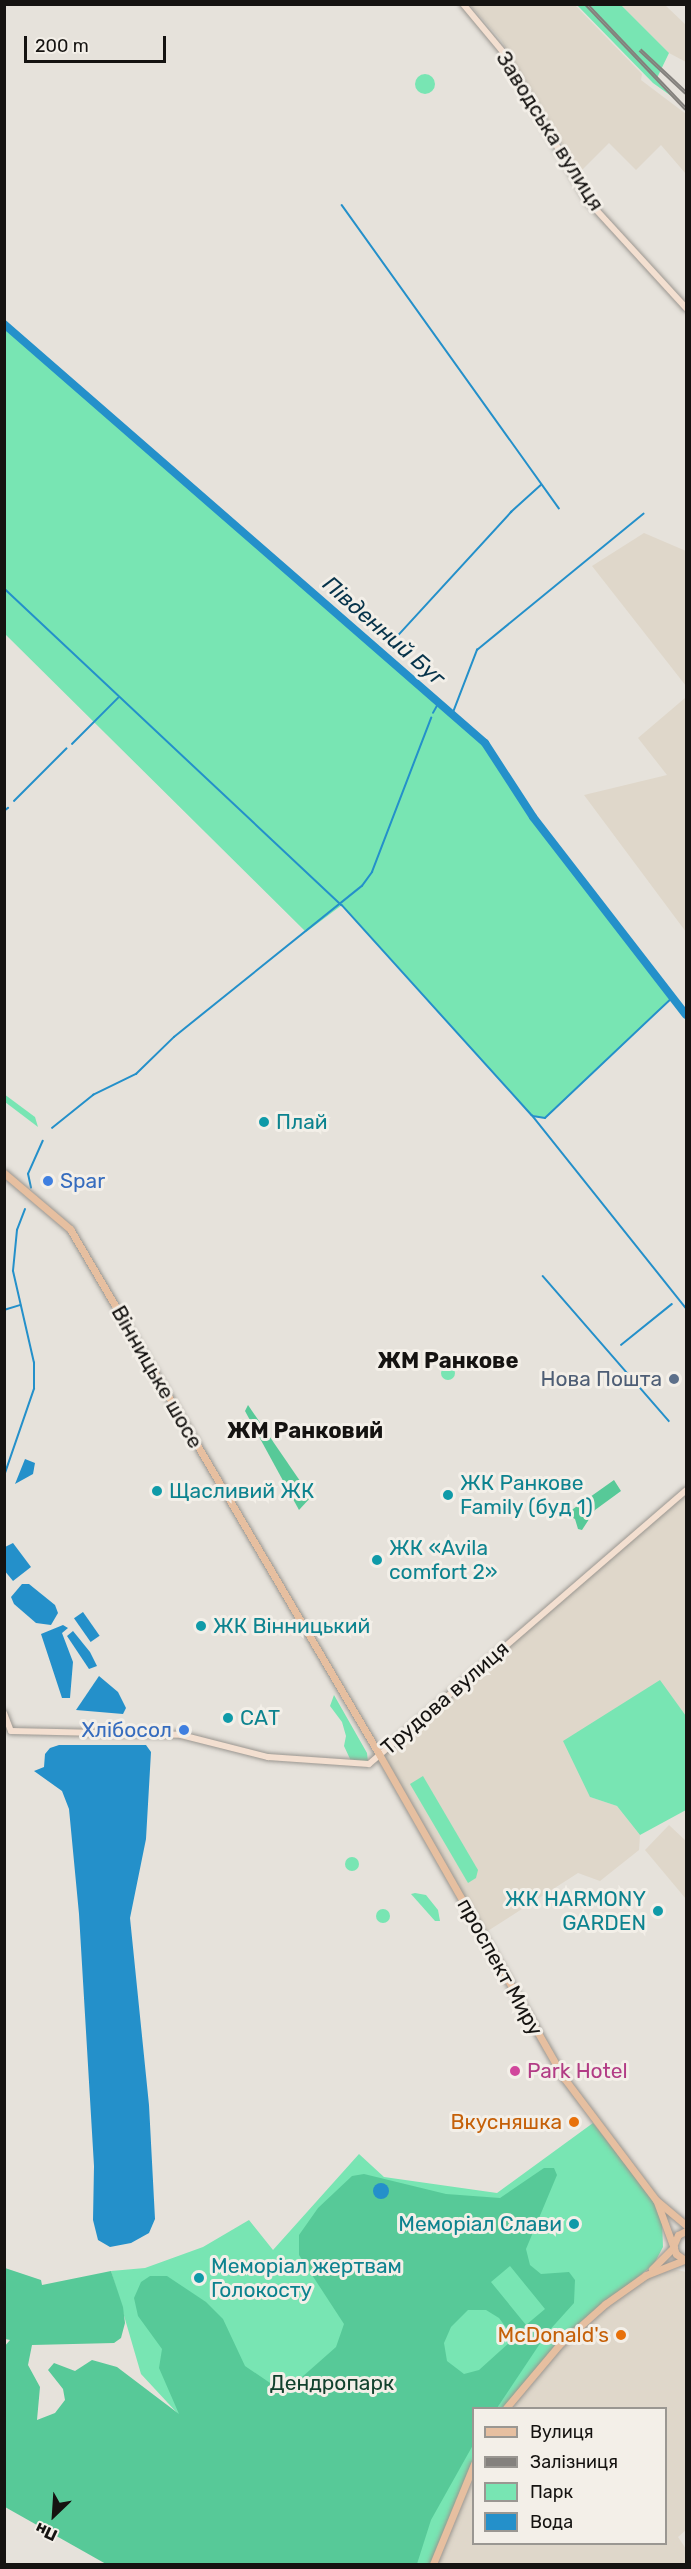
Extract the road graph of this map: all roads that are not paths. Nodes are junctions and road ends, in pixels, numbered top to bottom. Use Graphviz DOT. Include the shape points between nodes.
graph roads {
  1 [pos="463,4"];
  2 [pos="687,308"];
  3 [pos="4,1173"];
  4 [pos="687,1490"];
  5 [pos="4,1713"];
  6 [pos="379,1754"];
  7 [pos="656,2200"];
  8 [pos="687,2225"];
  9 [pos="687,2231"];
  10 [pos="674,2246"];
  11 [pos="685,2260"];
  12 [pos="646,2275"];
  13 [pos="508,2407"];
  14 [pos="472,2469"];
  15 [pos="433,2565"];
  1 -- 2 [label="street, Заводська вулиця" via="503,52 589,202"];
  3 -- 6 [label="main road, Вінницьке шосе" via="70,1229"];
  4 -- 6 [label="street, Трудова вулиця"];
  5 -- 6 [label="street, Трудова вулиця" via="11,1731 181,1735 268,1757 344,1764 369,1764"];
  6 -- 7 [label="main road, проспект Миру" via="564,2078"];
  7 -- 8 [label="main road, проспект Миру"];
  7 -- 10 [label="main road, проспект Миру"];
  9 -- 10 [label="main road" via="678,2235"];
  10 -- 11 [label="main road, проспект Миру"];
  10 -- 12 [label="main road"];
  11 -- 12 [label="main road"];
  12 -- 13 [label="main road" via="605,2304 560,2345"];
  14 -- 15 [label="main road"];
}
